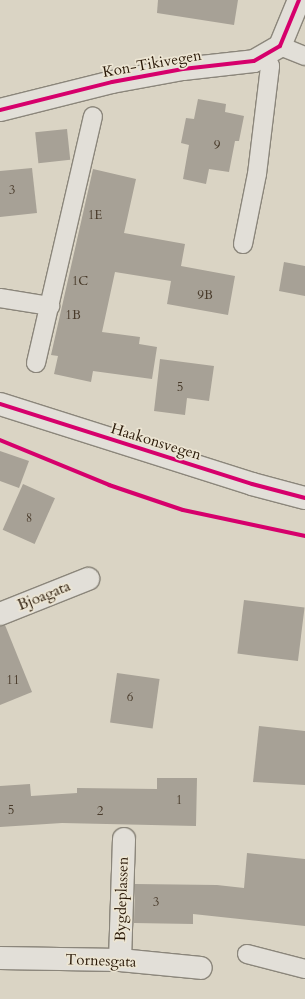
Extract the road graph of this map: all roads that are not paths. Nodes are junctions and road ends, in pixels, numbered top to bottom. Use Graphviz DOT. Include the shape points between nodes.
graph roads {
  1 [pos="299,0"];
  2 [pos="272,51"];
  3 [pos="305,56"];
  4 [pos="0,110"];
  5 [pos="93,116"];
  6 [pos="243,244"];
  7 [pos="0,298"];
  8 [pos="50,306"];
  9 [pos="36,363"];
  10 [pos="0,404"];
  11 [pos="305,498"];
  12 [pos="88,579"];
  13 [pos="0,614"];
  14 [pos="124,838"];
  15 [pos="248,954"];
  16 [pos="0,958"];
  17 [pos="120,960"];
  18 [pos="201,968"];
  19 [pos="305,969"];
  1 -- 2 [label="street"];
  2 -- 3 [label="lane"];
  2 -- 4 [label="street, Kon-Tikivegen" via="254,61 183,69 112,82"];
  2 -- 6 [label="lane" via="261,143"];
  5 -- 8 [label="lane"];
  7 -- 8 [label="lane"];
  8 -- 9 [label="lane"];
  10 -- 11 [label="street, Haakonsvegen" via="252,484"];
  12 -- 13 [label="street, Bjoagata"];
  14 -- 17 [label="street, Bygdeplassen"];
  15 -- 19 [label="lane"];
  16 -- 17 [label="street, Tornesgata"];
  17 -- 18 [label="street, Tornesgata"];
}
